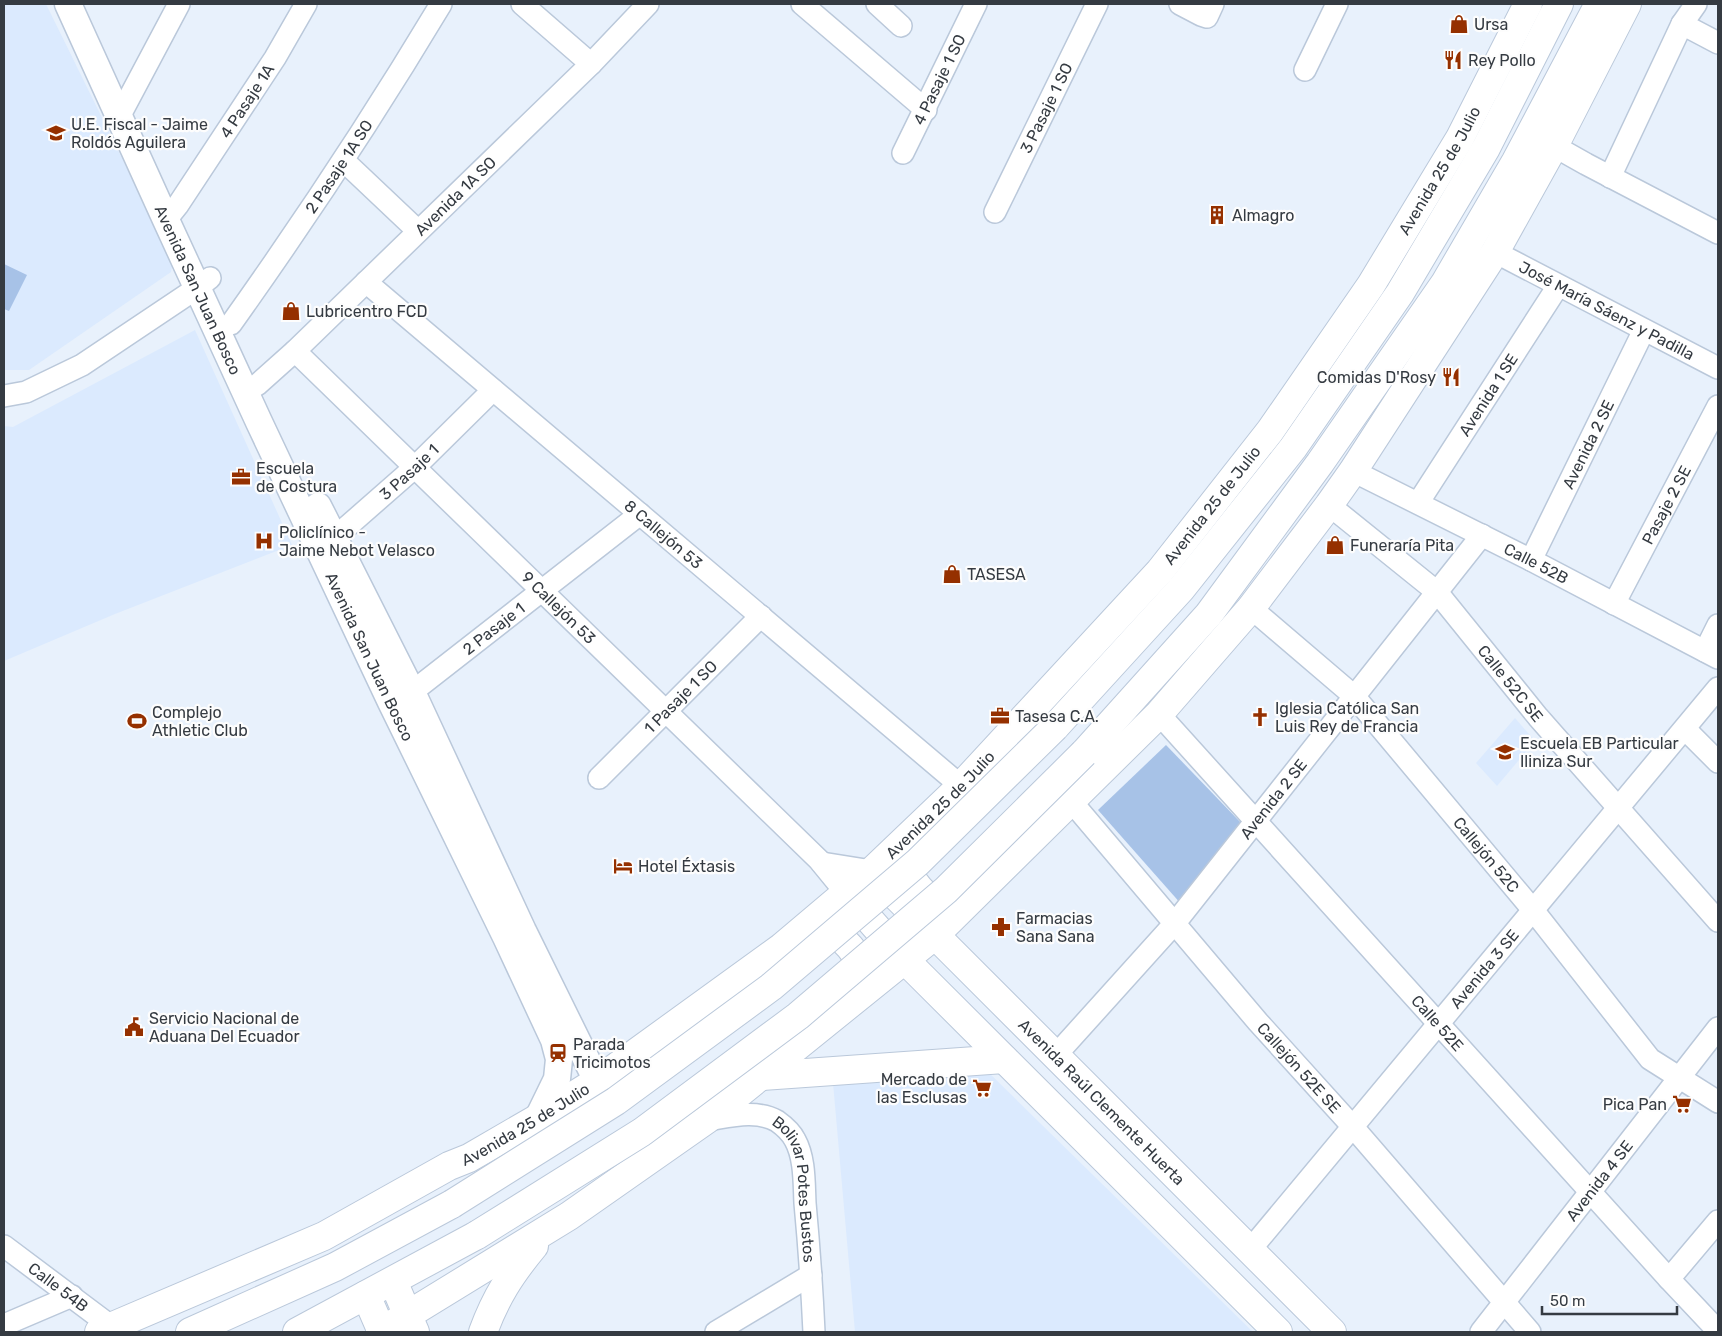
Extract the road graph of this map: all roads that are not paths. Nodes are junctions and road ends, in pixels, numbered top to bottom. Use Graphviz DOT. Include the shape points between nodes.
graph roads {
  1 [pos="68,4"];
  2 [pos="86,4"];
  3 [pos="179,4"];
  4 [pos="306,4"];
  5 [pos="441,4"];
  6 [pos="522,4"];
  7 [pos="648,4"];
  8 [pos="802,4"];
  9 [pos="876,4"];
  10 [pos="976,4"];
  11 [pos="1097,4"];
  12 [pos="1180,4"];
  13 [pos="1337,4"];
  14 [pos="1526,4"];
  15 [pos="1559,4"];
  16 [pos="1599,4"];
  17 [pos="1627,4"];
  18 [pos="1696,4"];
  19 [pos="1210,10"];
  20 [pos="1682,24"];
  21 [pos="901,26"];
  22 [pos="1718,43"];
  23 [pos="591,64"];
  24 [pos="1305,70"];
  25 [pos="123,109"];
  26 [pos="926,110"];
  27 [pos="1554,146"];
  28 [pos="903,153"];
  29 [pos="344,161"];
  30 [pos="1610,177"];
  31 [pos="172,212"];
  32 [pos="995,212"];
  33 [pos="1717,229"];
  34 [pos="418,231"];
  35 [pos="1495,252"];
  36 [pos="366,282"];
  37 [pos="203,283"];
  38 [pos="1445,283"];
  39 [pos="1558,286"];
  40 [pos="231,324"];
  41 [pos="1644,330"];
  42 [pos="294,351"];
  43 [pos="1422,364"];
  44 [pos="1718,368"];
  45 [pos="257,385"];
  46 [pos="493,390"];
  47 [pos="4,396"];
  48 [pos="1718,406"];
  49 [pos="414,468"];
  50 [pos="1353,471"];
  51 [pos="305,499"];
  52 [pos="1418,503"];
  53 [pos="1329,505"];
  54 [pos="640,514"];
  55 [pos="1482,535"];
  56 [pos="325,540"];
  57 [pos="1530,560"];
  58 [pos="540,591"];
  59 [pos="1437,592"];
  60 [pos="1614,604"];
  61 [pos="1251,608"];
  62 [pos="761,616"];
  63 [pos="1718,625"];
  64 [pos="1711,655"];
  65 [pos="1718,688"];
  66 [pos="1354,696"];
  67 [pos="402,697"];
  68 [pos="665,712"];
  69 [pos="1159,714"];
  70 [pos="1685,729"];
  71 [pos="1718,762"];
  72 [pos="599,778"];
  73 [pos="961,786"];
  74 [pos="1071,801"];
  75 [pos="1618,808"];
  76 [pos="1256,820"];
  77 [pos="900,844"];
  78 [pos="822,863"];
  79 [pos="872,871"];
  80 [pos="846,893"];
  81 [pos="1533,910"];
  82 [pos="958,912"];
  83 [pos="1718,921"];
  84 [pos="812,922"];
  85 [pos="1175,922"];
  86 [pos="514,934"];
  87 [pos="935,934"];
  88 [pos="905,960"];
  89 [pos="868,990"];
  90 [pos="1439,1023"];
  91 [pos="1718,1028"];
  92 [pos="1056,1055"];
  93 [pos="1004,1059"];
  94 [pos="762,1076"];
  95 [pos="1680,1077"];
  96 [pos="597,1081"];
  97 [pos="1718,1102"];
  98 [pos="538,1118"];
  99 [pos="706,1120"];
  100 [pos="1353,1127"];
  101 [pos="469,1158"];
  102 [pos="1591,1191"];
  103 [pos="569,1216"];
  104 [pos="1718,1221"];
  105 [pos="4,1246"];
  106 [pos="1250,1250"];
  107 [pos="335,1267"];
  108 [pos="812,1275"];
  109 [pos="1669,1279"];
  110 [pos="394,1281"];
  111 [pos="366,1295"];
  112 [pos="72,1296"];
  113 [pos="1504,1303"];
  114 [pos="412,1324"];
  115 [pos="4,1325"];
  116 [pos="106,1330"];
  117 [pos="190,1332"];
  118 [pos="297,1332"];
  119 [pos="381,1332"];
  120 [pos="483,1332"];
  121 [pos="716,1332"];
  122 [pos="814,1332"];
  123 [pos="1278,1332"];
  124 [pos="1332,1332"];
  125 [pos="1481,1332"];
  126 [pos="1530,1332"];
  127 [pos="1718,1332"];
  1 -- 25 [label="street, Avenida San Juan Bosco"];
  2 -- 25 [label="street, Avenida San Juan Bosco"];
  3 -- 25 [label="street"];
  4 -- 31 [label="street, 4 Pasaje 1A" via="275,58"];
  5 -- 29 [label="street, 2 Pasaje 1A SO"];
  6 -- 23 [label="street"];
  7 -- 23 [label="street, Avenida 1A SO"];
  8 -- 26 [label="street"];
  9 -- 21 [label="street"];
  10 -- 26 [label="street, 4 Pasaje 1 SO"];
  11 -- 32 [label="street, 3 Pasaje 1 SO"];
  12 -- 19 [label="street" via="1201,15"];
  13 -- 24 [label="street"];
  14 -- 73 [label="main road, Avenida 25 de Julio" via="1460,138 1371,285 1270,431 1160,571"];
  15 -- 107 [label="main road, Avenida 25 de Julio, bridge" via="1486,148 1400,292 1293,448 1181,589 1055,727 918,862 771,987 616,1101 452,1204"];
  16 -- 38 [label="main road" via="1516,160"];
  17 -- 27 [label="main road"];
  18 -- 20 [label="street"];
  20 -- 22 [label="street"];
  20 -- 30 [label="street"];
  23 -- 34 [label="street, Avenida 1A SO"];
  25 -- 31 [label="street, Avenida San Juan Bosco"];
  26 -- 28 [label="street, 4 Pasaje 1 SO"];
  27 -- 30 [label="street"];
  27 -- 35 [label="main road"];
  29 -- 34 [label="street"];
  29 -- 40 [label="street, 2 Pasaje 1A SO"];
  30 -- 33 [label="street"];
  31 -- 37 [label="street, Avenida San Juan Bosco"];
  34 -- 36 [label="street, Avenida 1A SO"];
  35 -- 39 [label="street, José María Sáenz y Padilla"];
  35 -- 43 [label="main road"];
  36 -- 42 [label="street, Avenida 1A SO"];
  36 -- 46 [label="street, 8 Callejón 53"];
  37 -- 40 [label="street, Avenida San Juan Bosco"];
  37 -- 47 [label="street" via="82,365 26,392"];
  37 -- 51 [label="street, Avenida San Juan Bosco"];
  38 -- 43 [label="main road"];
  38 -- 110 [label="main road, bridge" via="1320,463 1209,614 1084,753 946,890 798,1016 642,1132 477,1236"];
  39 -- 41 [label="street, José María Sáenz y Padilla"];
  39 -- 52 [label="street, Avenida 1 SE"];
  40 -- 45 [label="street, Avenida San Juan Bosco"];
  41 -- 44 [label="street, José María Sáenz y Padilla"];
  41 -- 57 [label="street, Avenida 2 SE"];
  42 -- 45 [label="street, Avenida 1A SO"];
  42 -- 49 [label="street, 9 Callejón 53"];
  43 -- 50 [label="main road"];
  45 -- 51 [label="street, Avenida San Juan Bosco"];
  46 -- 49 [label="street, 3 Pasaje 1"];
  46 -- 54 [label="street, 8 Callejón 53"];
  48 -- 60 [label="street, Pasaje 2 SE"];
  49 -- 56 [label="street, 3 Pasaje 1"];
  49 -- 58 [label="street, 9 Callejón 53"];
  50 -- 52 [label="street, Calle 52B"];
  50 -- 53 [label="main road"];
  51 -- 56 [label="street, Avenida San Juan Bosco"];
  52 -- 55 [label="street, Calle 52B"];
  53 -- 59 [label="street, Calle 52C SE"];
  53 -- 61 [label="main road"];
  54 -- 58 [label="street, 2 Pasaje 1"];
  54 -- 62 [label="street, 8 Callejón 53"];
  55 -- 57 [label="street, Calle 52B"];
  55 -- 59 [label="street, Avenida 2 SE"];
  56 -- 67 [label="street, Avenida San Juan Bosco"];
  57 -- 60 [label="street, Calle 52B"];
  58 -- 67 [label="street, 2 Pasaje 1"];
  58 -- 68 [label="street, 9 Callejón 53"];
  59 -- 66 [label="street, Avenida 2 SE"];
  59 -- 75 [label="street, Calle 52C SE" via="1538,717"];
  60 -- 64 [label="street, Calle 52B"];
  61 -- 66 [label="street, Callejón 52C"];
  61 -- 69 [label="main road"];
  62 -- 68 [label="street, 1 Pasaje 1 SO"];
  62 -- 73 [label="street, 8 Callejón 53"];
  63 -- 64 [label="street"];
  65 -- 70 [label="street, Avenida 3 SE"];
  66 -- 76 [label="street, Avenida 2 SE"];
  66 -- 81 [label="street, Callejón 52C"];
  67 -- 86 [label="street, Avenida San Juan Bosco"];
  68 -- 72 [label="street, 1 Pasaje 1 SO"];
  68 -- 78 [label="street, 9 Callejón 53"];
  69 -- 74 [label="main road"];
  69 -- 76 [label="street, Calle 52E"];
  70 -- 71 [label="street"];
  70 -- 75 [label="street, Avenida 3 SE"];
  73 -- 77 [label="main road, Avenida 25 de Julio"];
  74 -- 82 [label="main road"];
  74 -- 85 [label="street, Callejón 52E SE"];
  75 -- 81 [label="street, Avenida 3 SE"];
  75 -- 83 [label="street, Calle 52C SE"];
  76 -- 85 [label="street, Avenida 2 SE"];
  76 -- 90 [label="street, Calle 52E"];
  77 -- 79 [label="main road, Avenida 25 de Julio"];
  77 -- 82 [label="main road" via="901,861 918,888 948,911"];
  78 -- 79 [label="street"];
  78 -- 80 [label="street, 9 Callejón 53"];
  79 -- 80 [label="main road, Avenida 25 de Julio"];
  79 -- 87 [label="main road, Avenida Raúl Clemente Huerta"];
  80 -- 84 [label="main road, Avenida 25 de Julio"];
  80 -- 88 [label="main road"];
  81 -- 90 [label="street, Avenida 3 SE"];
  81 -- 95 [label="street, Callejón 52C" via="1650,1059"];
  82 -- 87 [label="main road"];
  84 -- 89 [label="main road" via="843,939 855,953"];
  84 -- 96 [label="main road, Avenida 25 de Julio"];
  85 -- 92 [label="street, Avenida 2 SE"];
  85 -- 100 [label="street, Callejón 52E SE" via="1258,1022"];
  86 -- 96 [label="street, Avenida San Juan Bosco"];
  86 -- 98 [label="street, Avenida San Juan Bosco" via="559,1059 557,1080"];
  87 -- 88 [label="main road"];
  87 -- 92 [label="main road, Avenida Raúl Clemente Huerta"];
  88 -- 89 [label="main road"];
  88 -- 93 [label="main road"];
  89 -- 94 [label="main road"];
  90 -- 100 [label="street, Avenida 3 SE"];
  90 -- 102 [label="street, Calle 52E"];
  91 -- 95 [label="street, Avenida 4 SE"];
  92 -- 106 [label="main road, Avenida Raúl Clemente Huerta"];
  93 -- 94 [label="main road"];
  93 -- 123 [label="main road"];
  94 -- 99 [label="main road"];
  95 -- 97 [label="street, Callejón 52C"];
  95 -- 102 [label="street, Avenida 4 SE"];
  96 -- 98 [label="main road, Avenida 25 de Julio"];
  98 -- 101 [label="main road, Avenida 25 de Julio"];
  99 -- 103 [label="main road"];
  99 -- 108 [label="street, Bolivar Potes Bustos" via="746,1114 762,1116 787,1129 796,1141 802,1162"];
  100 -- 106 [label="street, Avenida 3 SE"];
  100 -- 113 [label="street, Callejón 52E SE"];
  101 -- 107 [label="main road"];
  101 -- 116 [label="main road, Avenida 25 de Julio" via="324,1236"];
  102 -- 109 [label="street, Calle 52E"];
  102 -- 113 [label="street, Avenida 4 SE"];
  103 -- 114 [label="main road"];
  103 -- 120 [label="main road" via="538,1242 512,1272"];
  104 -- 109 [label="street"];
  105 -- 112 [label="street, Calle 54B"];
  106 -- 124 [label="main road, Avenida Raúl Clemente Huerta"];
  107 -- 117 [label="main road, Avenida 25 de Julio"];
  108 -- 121 [label="street"];
  108 -- 122 [label="street, Bolivar Potes Bustos"];
  109 -- 127 [label="street, Calle 52E"];
  110 -- 111 [label="main road"];
  110 -- 114 [label="main road"];
  111 -- 118 [label="main road"];
  111 -- 119 [label="main road"];
  112 -- 115 [label="street"];
  112 -- 116 [label="street, Calle 54B"];
  113 -- 125 [label="street, Avenida 4 SE"];
  113 -- 126 [label="street, Callejón 52E SE"];
  114 -- 119 [label="main road"];
}
